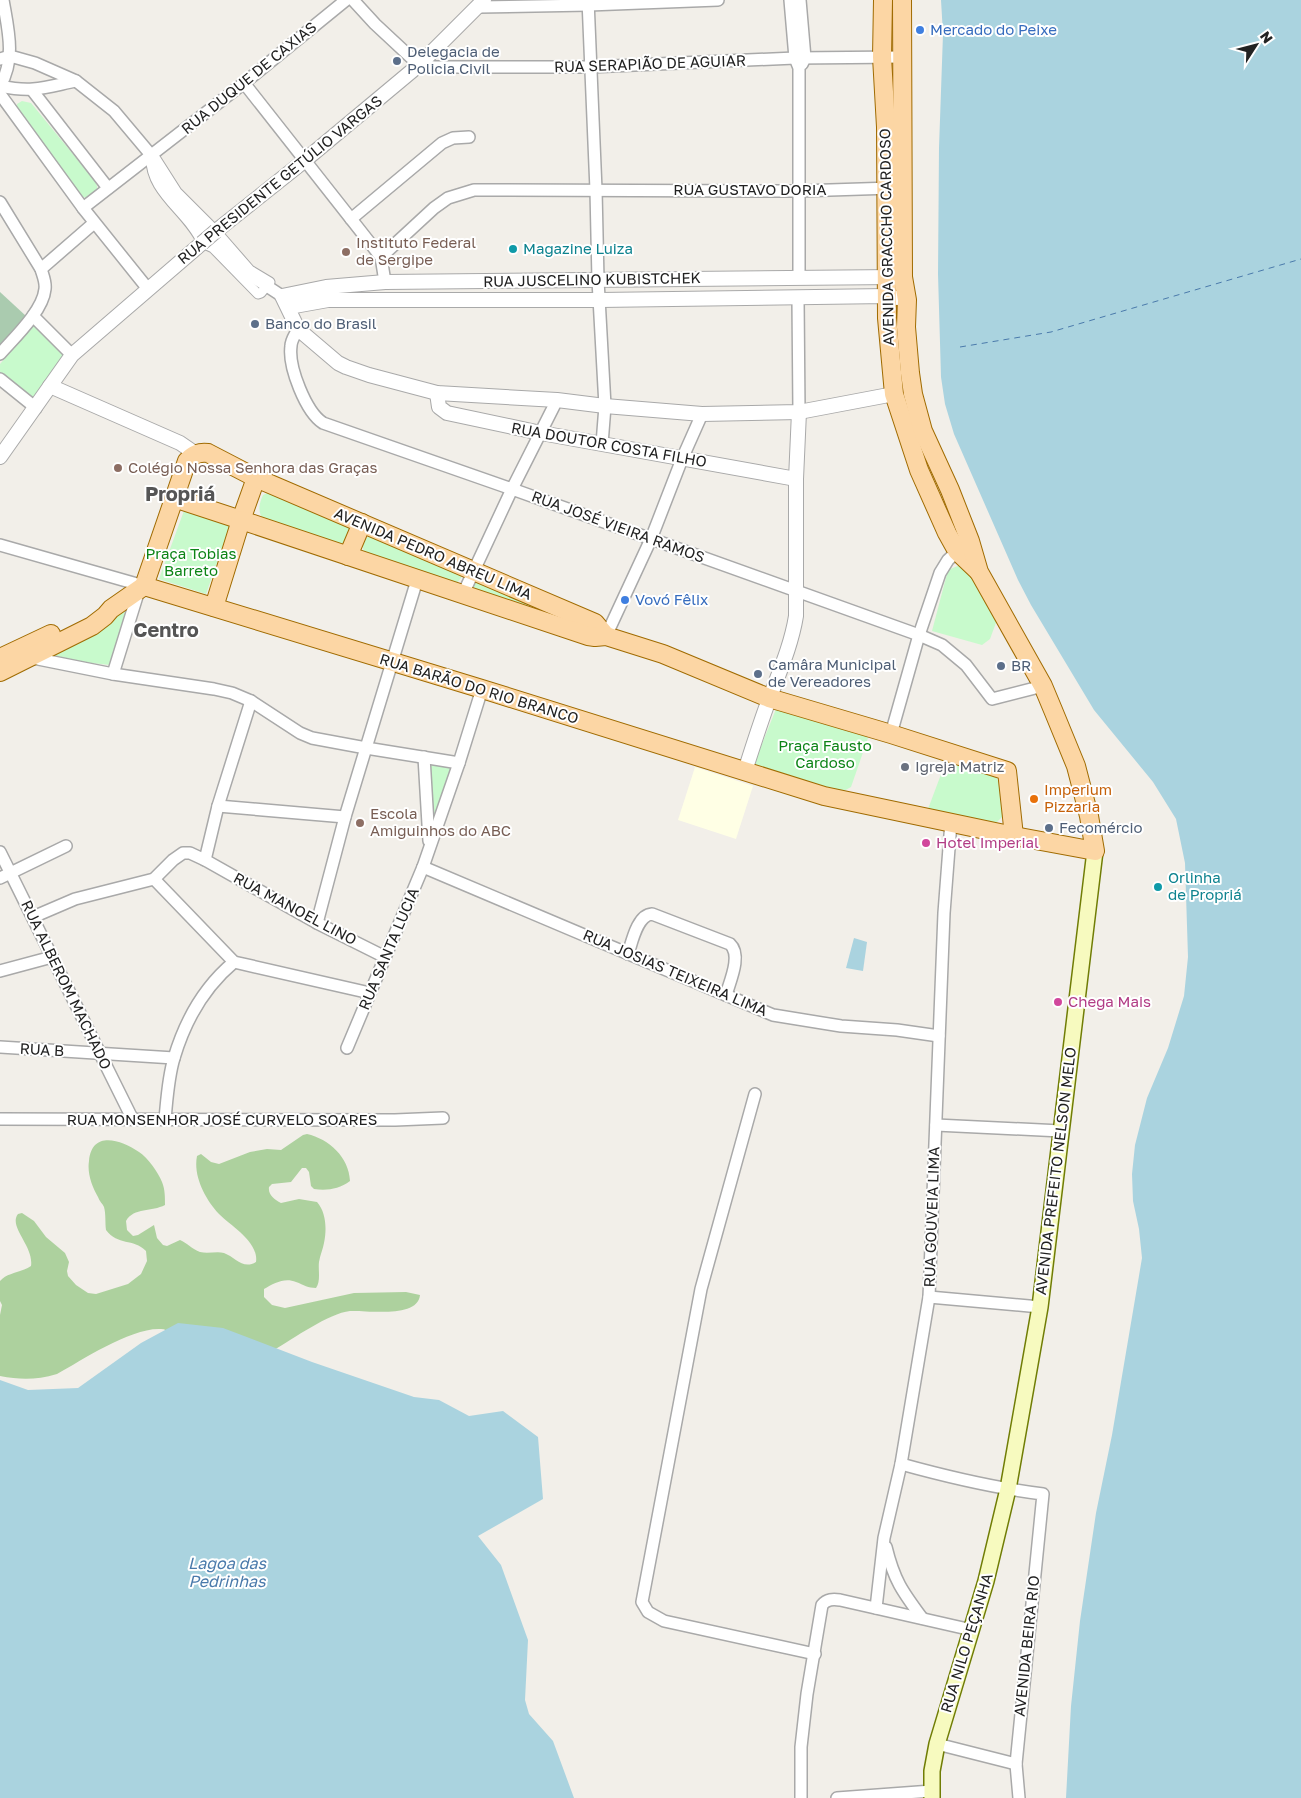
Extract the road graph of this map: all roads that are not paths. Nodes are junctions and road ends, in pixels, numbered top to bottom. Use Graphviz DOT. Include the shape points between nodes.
graph roads {
  1 [pos="3,0"];
  2 [pos="346,0"];
  3 [pos="353,0"];
  4 [pos="718,0"];
  5 [pos="790,0"];
  6 [pos="800,0"];
  7 [pos="883,0"];
  8 [pos="902,0"];
  9 [pos="588,3"];
  10 [pos="482,4"];
  11 [pos="3,20"];
  12 [pos="882,57"];
  13 [pos="903,57"];
  14 [pos="5,58"];
  15 [pos="800,61"];
  16 [pos="419,65"];
  17 [pos="590,67"];
  18 [pos="76,80"];
  19 [pos="244,83"];
  20 [pos="0,89"];
  21 [pos="32,90"];
  22 [pos="469,137"];
  23 [pos="151,155"];
  24 [pos="304,161"];
  25 [pos="108,188"];
  26 [pos="886,188"];
  27 [pos="904,189"];
  28 [pos="596,190"];
  29 [pos="799,190"];
  30 [pos="0,202"];
  31 [pos="83,208"];
  32 [pos="351,219"];
  33 [pos="94,223"];
  34 [pos="209,235"];
  35 [pos="382,257"];
  36 [pos="41,269"];
  37 [pos="821,276"];
  38 [pos="799,277"];
  39 [pos="894,277"];
  40 [pos="598,280"];
  41 [pos="385,282"];
  42 [pos="148,289"];
  43 [pos="327,293"];
  44 [pos="887,296"];
  45 [pos="823,298"];
  46 [pos="798,299"];
  47 [pos="600,300"];
  48 [pos="907,300"];
  49 [pos="285,301"];
  50 [pos="33,316"];
  51 [pos="298,329"];
  52 [pos="0,354"];
  53 [pos="72,355"];
  54 [pos="0,379"];
  55 [pos="50,386"];
  56 [pos="437,393"];
  57 [pos="894,394"];
  58 [pos="557,400"];
  59 [pos="605,406"];
  60 [pos="36,408"];
  61 [pos="799,412"];
  62 [pos="702,414"];
  63 [pos="540,433"];
  64 [pos="602,444"];
  65 [pos="196,454"];
  66 [pos="0,457"];
  67 [pos="682,458"];
  68 [pos="256,478"];
  69 [pos="796,480"];
  70 [pos="512,488"];
  71 [pos="174,498"];
  72 [pos="241,520"];
  73 [pos="362,523"];
  74 [pos="652,539"];
  75 [pos="0,545"];
  76 [pos="963,546"];
  77 [pos="348,556"];
  78 [pos="474,571"];
  79 [pos="417,580"];
  80 [pos="142,588"];
  81 [pos="796,592"];
  82 [pos="463,594"];
  83 [pos="214,607"];
  84 [pos="919,635"];
  85 [pos="606,636"];
  86 [pos="14,656"];
  87 [pos="393,662"];
  88 [pos="0,672"];
  89 [pos="113,674"];
  90 [pos="1044,686"];
  91 [pos="482,688"];
  92 [pos="769,698"];
  93 [pos="251,701"];
  94 [pos="891,734"];
  95 [pos="366,748"];
  96 [pos="424,757"];
  97 [pos="459,762"];
  98 [pos="745,771"];
  99 [pos="218,806"];
  100 [pos="346,818"];
  101 [pos="951,822"];
  102 [pos="1014,836"];
  103 [pos="66,846"];
  104 [pos="429,848"];
  105 [pos="1095,851"];
  106 [pos="0,852"];
  107 [pos="205,860"];
  108 [pos="423,868"];
  109 [pos="11,873"];
  110 [pos="0,878"];
  111 [pos="154,879"];
  112 [pos="33,916"];
  113 [pos="317,923"];
  114 [pos="628,954"];
  115 [pos="385,956"];
  116 [pos="52,957"];
  117 [pos="234,962"];
  118 [pos="0,971"];
  119 [pos="370,993"];
  120 [pos="726,995"];
  121 [pos="939,1036"];
  122 [pos="0,1048"];
  123 [pos="347,1048"];
  124 [pos="99,1053"];
  125 [pos="174,1058"];
  126 [pos="755,1094"];
  127 [pos="132,1118"];
  128 [pos="443,1118"];
  129 [pos="0,1119"];
  130 [pos="166,1119"];
  131 [pos="936,1125"];
  132 [pos="1061,1131"];
  133 [pos="929,1297"];
  134 [pos="1040,1307"];
  135 [pos="901,1464"];
  136 [pos="1008,1489"];
  137 [pos="884,1538"];
  138 [pos="876,1608"];
  139 [pos="922,1618"];
  140 [pos="972,1630"];
  141 [pos="815,1654"];
  142 [pos="937,1744"];
  143 [pos="1016,1764"];
  144 [pos="932,1794"];
  145 [pos="801,1798"];
  146 [pos="838,1798"];
  147 [pos="1019,1798"];
  1 -- 11 [label="street"];
  2 -- 19 [label="street, RUA DUQUE DE CAXIAS"];
  3 -- 16 [label="street"];
  4 -- 9 [label="street"];
  5 -- 15 [label="street"];
  6 -- 15 [label="street"];
  7 -- 8 [label="main road"];
  7 -- 12 [label="main road, AVENIDA GRACCHO CARDOSO"];
  8 -- 13 [label="main road, AVENIDA GRACCHO CARDOSO"];
  9 -- 10 [label="street"];
  9 -- 17 [label="street"];
  10 -- 16 [label="street, RUA PRESIDENTE GETÚLIO VARGAS"];
  11 -- 14 [label="street"];
  12 -- 13 [label="street, RUA SERAPIÃO DE AGUIAR"];
  12 -- 15 [label="street, RUA SERAPIÃO DE AGUIAR"];
  12 -- 26 [label="main road, AVENIDA GRACCHO CARDOSO"];
  13 -- 27 [label="main road, AVENIDA GRACCHO CARDOSO"];
  14 -- 18 [label="street" via="35,63"];
  14 -- 20 [label="street"];
  15 -- 17 [label="street, RUA SERAPIÃO DE AGUIAR"];
  15 -- 29 [label="street"];
  16 -- 17 [label="street, RUA SERAPIÃO DE AGUIAR" via="456,68"];
  16 -- 24 [label="street, RUA PRESIDENTE GETÚLIO VARGAS"];
  17 -- 28 [label="street"];
  18 -- 21 [label="street"];
  18 -- 23 [label="street" via="114,111"];
  19 -- 23 [label="street, RUA DUQUE DE CAXIAS"];
  19 -- 24 [label="street"];
  20 -- 21 [label="street"];
  20 -- 31 [label="street"];
  21 -- 25 [label="street"];
  22 -- 32 [label="street" via="442,143"];
  23 -- 25 [label="street, RUA DUQUE DE CAXIAS"];
  23 -- 34 [label="street" via="163,178"];
  24 -- 32 [label="street"];
  24 -- 34 [label="street, RUA PRESIDENTE GETÚLIO VARGAS"];
  25 -- 31 [label="street, RUA DUQUE DE CAXIAS"];
  26 -- 27 [label="street, RUA GUSTAVO DORIA"];
  26 -- 29 [label="street, RUA GUSTAVO DORIA"];
  26 -- 39 [label="main road, AVENIDA GRACCHO CARDOSO"];
  27 -- 39 [label="main road, AVENIDA GRACCHO CARDOSO"];
  28 -- 29 [label="street, RUA GUSTAVO DORIA"];
  28 -- 35 [label="street, RUA GUSTAVO DORIA" via="474,190 459,194 434,208"];
  28 -- 40 [label="street"];
  29 -- 38 [label="street"];
  30 -- 36 [label="street"];
  31 -- 33 [label="street"];
  32 -- 35 [label="street"];
  33 -- 36 [label="street"];
  33 -- 42 [label="street"];
  34 -- 42 [label="street, RUA PRESIDENTE GETÚLIO VARGAS"];
  34 -- 49 [label="street" via="250,275"];
  35 -- 41 [label="street"];
  36 -- 50 [label="street" via="45,290"];
  37 -- 38 [label="street, RUA JUSCELINO KUBISTCHEK"];
  37 -- 39 [label="street, RUA JUSCELINO KUBISTCHEK"];
  37 -- 45 [label="street"];
  38 -- 40 [label="street, RUA JUSCELINO KUBISTCHEK"];
  39 -- 44 [label="main road, AVENIDA GRACCHO CARDOSO"];
  39 -- 48 [label="main road, AVENIDA GRACCHO CARDOSO"];
  40 -- 41 [label="street, RUA JUSCELINO KUBISTCHEK"];
  40 -- 47 [label="street"];
  41 -- 43 [label="street, RUA JUSCELINO KUBISTCHEK"];
  42 -- 53 [label="street, RUA PRESIDENTE GETÚLIO VARGAS"];
  43 -- 47 [label="street, RUA JUSCELINO KUBISTCHEK"];
  43 -- 49 [label="street, RUA JUSCELINO KUBISTCHEK"];
  44 -- 45 [label="street, RUA JUSCELINO KUBISTCHEK"];
  44 -- 48 [label="street, RUA JUSCELINO KUBISTCHEK"];
  44 -- 57 [label="main road, AVENIDA GRACCHO CARDOSO"];
  45 -- 46 [label="street, RUA JUSCELINO KUBISTCHEK"];
  46 -- 47 [label="street, RUA JUSCELINO KUBISTCHEK"];
  46 -- 61 [label="street"];
  47 -- 59 [label="street"];
  48 -- 76 [label="main road, AVENIDA GRACCHO CARDOSO" via="910,373 918,413 950,490"];
  49 -- 51 [label="street"];
  50 -- 52 [label="street"];
  50 -- 53 [label="street"];
  51 -- 56 [label="street" via="346,368"];
  51 -- 70 [label="street, RUA JOSÉ VIEIRA RAMOS" via="290,348 290,362 299,387 319,421"];
  53 -- 55 [label="street, RUA PRESIDENTE GETÚLIO VARGAS"];
  54 -- 60 [label="street"];
  55 -- 60 [label="street, RUA PRESIDENTE GETÚLIO VARGAS"];
  55 -- 65 [label="street" via="180,443"];
  56 -- 58 [label="street"];
  56 -- 63 [label="street, RUA DOUTOR COSTA FILHO" via="439,407 446,413"];
  57 -- 61 [label="street"];
  57 -- 76 [label="main road, AVENIDA GRACCHO CARDOSO" via="919,470"];
  58 -- 59 [label="street"];
  58 -- 63 [label="street"];
  59 -- 62 [label="street"];
  59 -- 64 [label="street"];
  60 -- 66 [label="street, RUA PRESIDENTE GETÚLIO VARGAS"];
  61 -- 62 [label="street"];
  61 -- 69 [label="street"];
  62 -- 67 [label="street"];
  63 -- 64 [label="street, RUA DOUTOR COSTA FILHO"];
  63 -- 70 [label="street"];
  64 -- 67 [label="street, RUA DOUTOR COSTA FILHO"];
  65 -- 68 [label="main road, AVENIDA PEDRO ABREU LIMA" via="208,453"];
  65 -- 71 [label="main road" via="187,461"];
  67 -- 69 [label="street, RUA DOUTOR COSTA FILHO"];
  67 -- 74 [label="street"];
  68 -- 72 [label="main road"];
  68 -- 73 [label="main road, AVENIDA PEDRO ABREU LIMA"];
  69 -- 81 [label="street"];
  70 -- 74 [label="street, RUA JOSÉ VIEIRA RAMOS"];
  70 -- 78 [label="street"];
  71 -- 72 [label="main road, AVENIDA PEDRO ABREU LIMA"];
  71 -- 80 [label="main road"];
  72 -- 77 [label="main road, AVENIDA PEDRO ABREU LIMA"];
  72 -- 83 [label="main road"];
  73 -- 77 [label="main road"];
  73 -- 78 [label="main road, AVENIDA PEDRO ABREU LIMA"];
  74 -- 81 [label="street, RUA JOSÉ VIEIRA RAMOS"];
  74 -- 85 [label="street"];
  75 -- 80 [label="street"];
  76 -- 84 [label="street" via="943,567"];
  76 -- 90 [label="main road"];
  77 -- 79 [label="main road, AVENIDA PEDRO ABREU LIMA"];
  78 -- 82 [label="street"];
  78 -- 85 [label="main road, AVENIDA PEDRO ABREU LIMA" via="595,623"];
  79 -- 82 [label="main road, AVENIDA PEDRO ABREU LIMA"];
  79 -- 87 [label="street"];
  80 -- 83 [label="main road"];
  80 -- 86 [label="main road" via="92,626"];
  80 -- 89 [label="street"];
  81 -- 84 [label="street, RUA JOSÉ VIEIRA RAMOS"];
  81 -- 92 [label="street" via="794,632"];
  82 -- 85 [label="main road, AVENIDA PEDRO ABREU LIMA" via="588,636"];
  83 -- 87 [label="main road, RUA BARÃO DO RIO BRANCO"];
  84 -- 90 [label="street, RUA JOSÉ VIEIRA RAMOS" via="942,645 966,665 992,699"];
  84 -- 94 [label="street"];
  85 -- 92 [label="main road, AVENIDA PEDRO ABREU LIMA" via="663,654"];
  86 -- 88 [label="main road"];
  86 -- 89 [label="street"];
  87 -- 91 [label="main road, RUA BARÃO DO RIO BRANCO"];
  87 -- 95 [label="street"];
  89 -- 93 [label="street" via="214,689"];
  90 -- 105 [label="main road" via="1076,766"];
  91 -- 97 [label="street, RUA SANTA LUCIA"];
  91 -- 98 [label="main road, RUA BARÃO DO RIO BRANCO"];
  92 -- 94 [label="main road"];
  92 -- 98 [label="street"];
  93 -- 95 [label="street" via="306,735"];
  93 -- 99 [label="street"];
  94 -- 102 [label="main road" via="1007,771"];
  95 -- 96 [label="street"];
  95 -- 100 [label="street"];
  96 -- 97 [label="street"];
  96 -- 104 [label="street"];
  97 -- 104 [label="street, RUA SANTA LUCIA"];
  98 -- 101 [label="main road" via="824,796"];
  99 -- 100 [label="street"];
  99 -- 107 [label="street"];
  100 -- 113 [label="street"];
  101 -- 102 [label="main road"];
  101 -- 121 [label="street, RUA GOUVEIA LIMA"];
  102 -- 105 [label="main road"];
  103 -- 109 [label="street"];
  104 -- 108 [label="street, RUA SANTA LUCIA"];
  105 -- 132 [label="main road, AVENIDA PREFEITO NELSON MELO"];
  106 -- 109 [label="street, RUA ALBEROM MACHADO"];
  107 -- 111 [label="street, RUA MANOEL LINO" via="183,853"];
  107 -- 113 [label="street, RUA MANOEL LINO"];
  108 -- 114 [label="street, RUA JOSIAS TEIXEIRA LIMA"];
  108 -- 115 [label="street, RUA SANTA LUCIA"];
  109 -- 110 [label="street"];
  109 -- 112 [label="street, RUA ALBEROM MACHADO"];
  111 -- 112 [label="street" via="75,899"];
  111 -- 117 [label="street"];
  112 -- 116 [label="street, RUA ALBEROM MACHADO"];
  113 -- 115 [label="street, RUA MANOEL LINO"];
  114 -- 120 [label="street, RUA JOSIAS TEIXEIRA LIMA"];
  114 -- 120 [label="street" via="641,920 652,914 730,944 735,958"];
  115 -- 119 [label="street, RUA SANTA LUCIA"];
  116 -- 118 [label="street"];
  116 -- 124 [label="street, RUA ALBEROM MACHADO"];
  117 -- 119 [label="street"];
  117 -- 125 [label="street" via="219,974 198,1002"];
  119 -- 123 [label="street, RUA SANTA LUCIA"];
  120 -- 121 [label="street, RUA JOSIAS TEIXEIRA LIMA" via="773,1015 840,1026"];
  121 -- 131 [label="street, RUA GOUVEIA LIMA"];
  122 -- 124 [label="street, RUA B"];
  124 -- 125 [label="street, RUA B"];
  124 -- 127 [label="street, RUA ALBEROM MACHADO"];
  125 -- 130 [label="street" via="168,1084"];
  126 -- 141 [label="street" via="700,1288 642,1602 648,1612 664,1621"];
  127 -- 129 [label="street, RUA MONSENHOR JOSÉ CURVELO SOARES"];
  127 -- 130 [label="street, RUA MONSENHOR JOSÉ CURVELO SOARES"];
  128 -- 130 [label="street, RUA MONSENHOR JOSÉ CURVELO SOARES"];
  131 -- 132 [label="street"];
  131 -- 133 [label="street, RUA GOUVEIA LIMA"];
  132 -- 134 [label="main road, AVENIDA PREFEITO NELSON MELO"];
  133 -- 134 [label="street"];
  133 -- 135 [label="street, RUA GOUVEIA LIMA"];
  134 -- 136 [label="main road, AVENIDA PREFEITO NELSON MELO"];
  135 -- 136 [label="street" via="954,1479"];
  135 -- 137 [label="street, RUA GOUVEIA LIMA"];
  136 -- 140 [label="main road, RUA NILO PEÇANHA"];
  136 -- 143 [label="street, AVENIDA BEIRA RIO" via="1043,1494"];
  137 -- 138 [label="street, RUA GOUVEIA LIMA"];
  137 -- 139 [label="street" via="900,1589"];
  138 -- 139 [label="street"];
  138 -- 141 [label="street" via="834,1599 825,1602"];
  139 -- 140 [label="street"];
  140 -- 142 [label="main road, RUA NILO PEÇANHA"];
  141 -- 145 [label="street" via="801,1747"];
  142 -- 143 [label="street"];
  142 -- 144 [label="main road, RUA NILO PEÇANHA"];
  143 -- 147 [label="street, AVENIDA BEIRA RIO"];
  144 -- 146 [label="street"];
}
